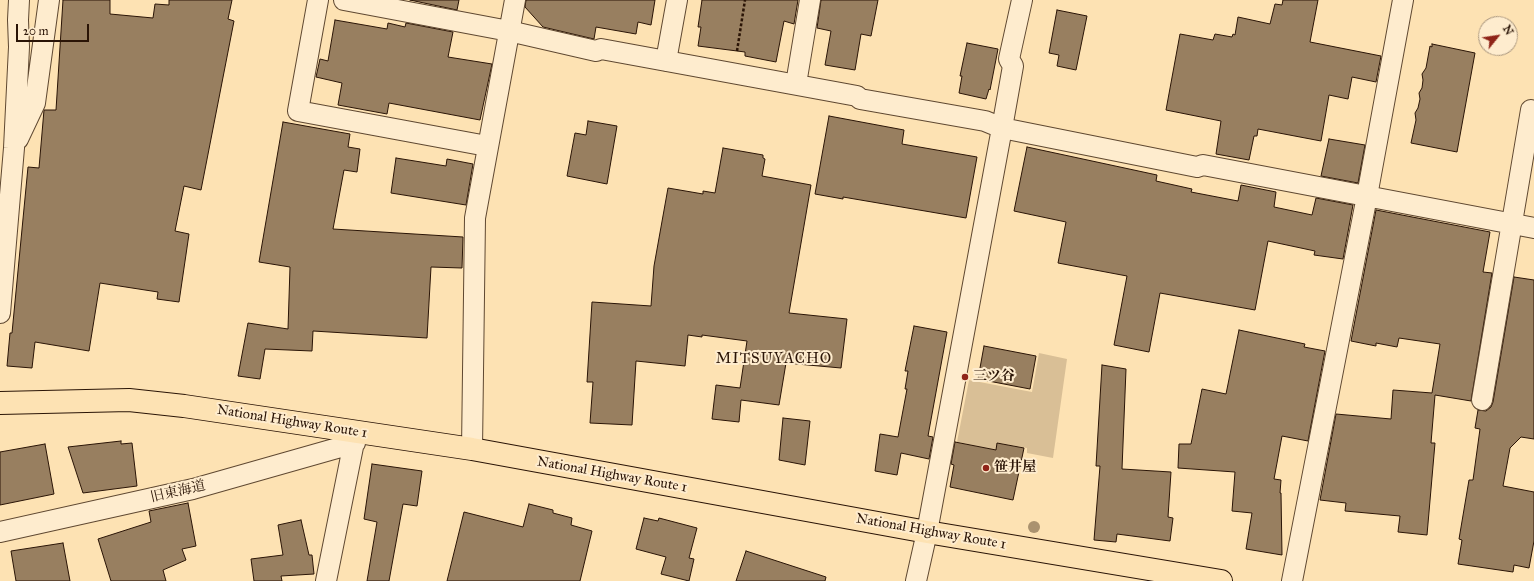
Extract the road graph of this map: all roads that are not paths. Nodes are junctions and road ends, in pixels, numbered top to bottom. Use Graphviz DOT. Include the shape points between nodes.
graph roads {
  1 [pos="19,0"];
  2 [pos="49,0"];
  3 [pos="318,0"];
  4 [pos="344,0"];
  5 [pos="515,0"];
  6 [pos="677,0"];
  7 [pos="810,0"];
  8 [pos="1022,0"];
  9 [pos="1403,0"];
  10 [pos="376,3"];
  11 [pos="509,31"];
  12 [pos="666,61"];
  13 [pos="796,84"];
  14 [pos="1531,110"];
  15 [pos="1002,128"];
  16 [pos="487,146"];
  17 [pos="14,148"];
  18 [pos="1367,196"];
  19 [pos="1511,224"];
  20 [pos="1534,228"];
  21 [pos="0,313"];
  22 [pos="1482,400"];
  23 [pos="0,402"];
  24 [pos="356,438"];
  25 [pos="472,449"];
  26 [pos="0,532"];
  27 [pos="927,532"];
  28 [pos="326,581"];
  29 [pos="916,581"];
  30 [pos="1221,581"];
  31 [pos="1292,581"];
  1 -- 17 [label="street" via="20,47"];
  2 -- 17 [label="street" via="35,103"];
  3 -- 16 [label="street" via="298,111"];
  4 -- 10 [label="street"];
  5 -- 11 [label="street"];
  6 -- 12 [label="street"];
  7 -- 13 [label="street"];
  8 -- 15 [label="street" via="1009,59 1013,66"];
  9 -- 18 [label="street"];
  10 -- 11 [label="street"];
  11 -- 12 [label="street" via="596,51 601,49"];
  11 -- 16 [label="street"];
  12 -- 13 [label="street"];
  13 -- 15 [label="street" via="857,96 860,100 985,121"];
  14 -- 19 [label="street"];
  15 -- 18 [label="street" via="1198,167 1203,165"];
  15 -- 27 [label="street"];
  16 -- 25 [label="street" via="475,218"];
  17 -- 21 [label="street"];
  18 -- 19 [label="street"];
  18 -- 31 [label="street"];
  19 -- 20 [label="street"];
  19 -- 22 [label="street"];
  23 -- 24 [label="highway, National Highway Route 1" via="129,400 184,406"];
  24 -- 25 [label="highway, National Highway Route 1"];
  24 -- 26 [label="street, 旧東海道" via="193,489"];
  24 -- 28 [label="street"];
  25 -- 27 [label="highway, National Highway Route 1"];
  27 -- 29 [label="street"];
  27 -- 30 [label="highway, National Highway Route 1"];
}
